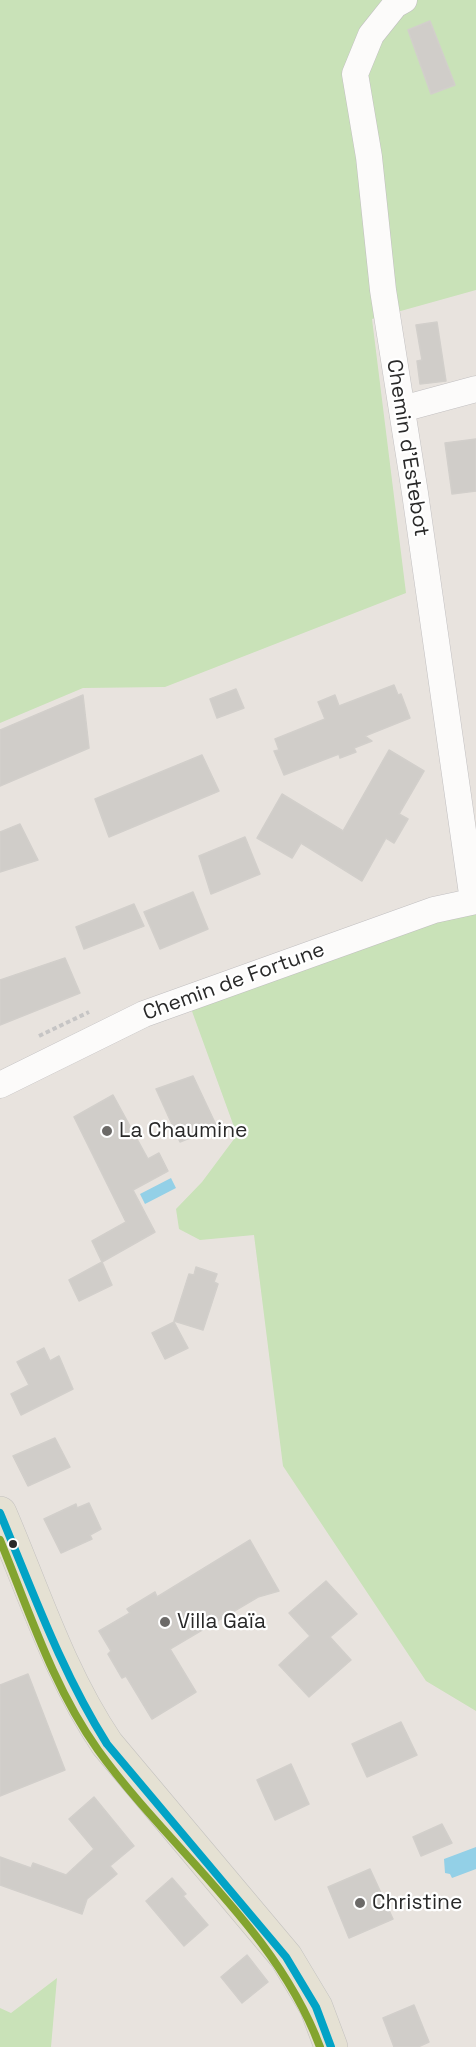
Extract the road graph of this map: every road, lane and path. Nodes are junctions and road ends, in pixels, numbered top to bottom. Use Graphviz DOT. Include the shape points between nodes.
graph roads {
  1 [pos="399,2"];
  2 [pos="476,389"];
  3 [pos="402,409"];
  4 [pos="474,901"];
  5 [pos="0,1085"];
  6 [pos="0,1513"];
  7 [pos="0,1561"];
  8 [pos="40,1618"];
  9 [pos="330,2047"];
  1 -- 3 [label="street, Chemin d'Estebot" via="371,35 355,74"];
  2 -- 3 [label="street"];
  3 -- 4 [label="street, Chemin d'Estebot"];
  4 -- 5 [label="street, Chemin de Fortune" via="423,914 144,1014"];
  6 -- 8 [label="main road" via="33,1588"];
  7 -- 8 [label="main road" via="15,1593"];
  8 -- 9 [label="main road" via="76,1695 102,1736 286,1957 316,2007"];
}
